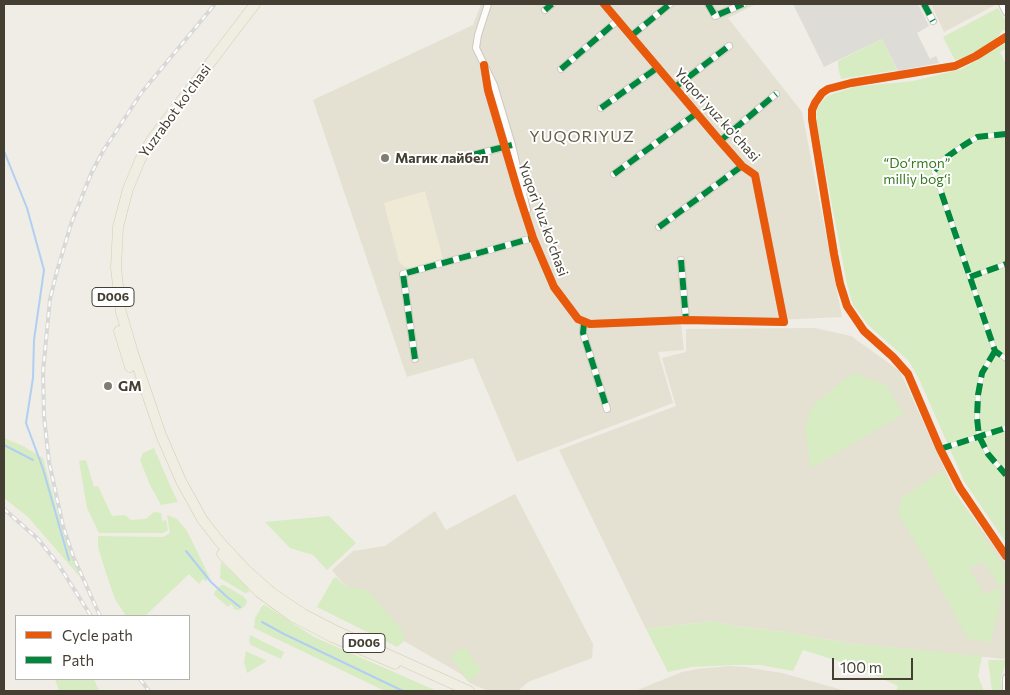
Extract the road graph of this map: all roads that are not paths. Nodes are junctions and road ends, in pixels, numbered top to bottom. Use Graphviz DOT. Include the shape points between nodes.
graph roads {
  1 [pos="246,4"];
  2 [pos="255,4"];
  3 [pos="488,4"];
  4 [pos="552,4"];
  5 [pos="604,4"];
  6 [pos="670,4"];
  7 [pos="708,4"];
  8 [pos="743,4"];
  9 [pos="924,4"];
  10 [pos="1002,4"];
  11 [pos="545,10"];
  12 [pos="1006,12"];
  13 [pos="617,21"];
  14 [pos="933,21"];
  15 [pos="631,36"];
  16 [pos="1006,37"];
  17 [pos="729,46"];
  18 [pos="484,65"];
  19 [pos="657,68"];
  20 [pos="561,69"];
  21 [pos="674,88"];
  22 [pos="776,94"];
  23 [pos="601,108"];
  24 [pos="697,113"];
  25 [pos="1006,134"];
  26 [pos="720,141"];
  27 [pos="512,145"];
  28 [pos="505,146"];
  29 [pos="456,159"];
  30 [pos="742,166"];
  31 [pos="614,174"];
  32 [pos="528,219"];
  33 [pos="659,227"];
  34 [pos="533,238"];
  35 [pos="682,260"];
  36 [pos="1006,264"];
  37 [pos="970,277"];
  38 [pos="686,320"];
  39 [pos="584,322"];
  40 [pos="995,351"];
  41 [pos="415,359"];
  42 [pos="1006,359"];
  43 [pos="607,409"];
  44 [pos="1006,428"];
  45 [pos="979,436"];
  46 [pos="940,450"];
  47 [pos="1006,474"];
  48 [pos="1006,556"];
  49 [pos="261,589"];
  50 [pos="1006,678"];
  51 [pos="454,691"];
  52 [pos="468,691"];
  53 [pos="1006,691"];
  1 -- 49 [label="main road, Yuzrabot ko'chasi / D006" via="159,118 136,154 118,201 110,260 113,301 125,351 173,478 205,534 233,566"];
  2 -- 49 [label="main road, Yuzrabot ko'chasi / D006" via="142,154 122,208 116,268 125,328 175,469 208,526"];
  3 -- 18 [label="street, Yuqori Yuz ko'chasi" via="476,48"];
  4 -- 11 [label="street"];
  5 -- 13 [label="street, Yuqori yuz ko'chasi"];
  6 -- 15 [label="street"];
  7 -- 8 [label="street" via="716,16"];
  9 -- 14 [label="street"];
  10 -- 12 [label="street"];
  13 -- 15 [label="street, Yuqori yuz ko'chasi"];
  13 -- 20 [label="street"];
  15 -- 19 [label="street, Yuqori yuz ko'chasi"];
  16 -- 46 [label="street" via="955,66 828,89 819,96 812,110 834,254 848,306 864,331 908,374"];
  17 -- 21 [label="street"];
  18 -- 27 [label="street, Yuqori Yuz ko'chasi" via="494,85"];
  18 -- 28 [label="street, Yuqori Yuz ko'chasi"];
  19 -- 21 [label="street, Yuqori yuz ko'chasi"];
  19 -- 23 [label="street"];
  21 -- 24 [label="street, Yuqori yuz ko'chasi"];
  22 -- 26 [label="street"];
  24 -- 26 [label="street, Yuqori yuz ko'chasi"];
  24 -- 31 [label="street"];
  25 -- 37 [label="street" via="977,138 950,155 934,171"];
  26 -- 30 [label="street, Yuqori yuz ko'chasi"];
  27 -- 28 [label="street"];
  27 -- 32 [label="street, Yuqori Yuz ko'chasi"];
  28 -- 29 [label="street"];
  28 -- 32 [label="street, Yuqori Yuz ko'chasi"];
  30 -- 33 [label="street"];
  30 -- 38 [label="street, Yuqori yuz ko'chasi" via="754,175 784,322"];
  32 -- 34 [label="street, Yuqori Yuz ko'chasi"];
  34 -- 39 [label="street, Yuqori Yuz ko'chasi" via="554,287 574,316"];
  34 -- 41 [label="street" via="403,274"];
  35 -- 38 [label="street"];
  36 -- 37 [label="street"];
  37 -- 40 [label="street"];
  38 -- 39 [label="street"];
  39 -- 43 [label="street" via="583,333"];
  40 -- 42 [label="street"];
  40 -- 45 [label="street" via="982,373 978,395"];
  44 -- 45 [label="street"];
  45 -- 46 [label="street"];
  45 -- 47 [label="street" via="988,454"];
  46 -- 48 [label="street" via="960,488"];
  49 -- 51 [label="main road, Yuzrabot ko'chasi / D006" via="284,611 332,638"];
  49 -- 52 [label="main road, Yuzrabot ko'chasi / D006" via="319,622"];
  50 -- 53 [label="street"];
}
